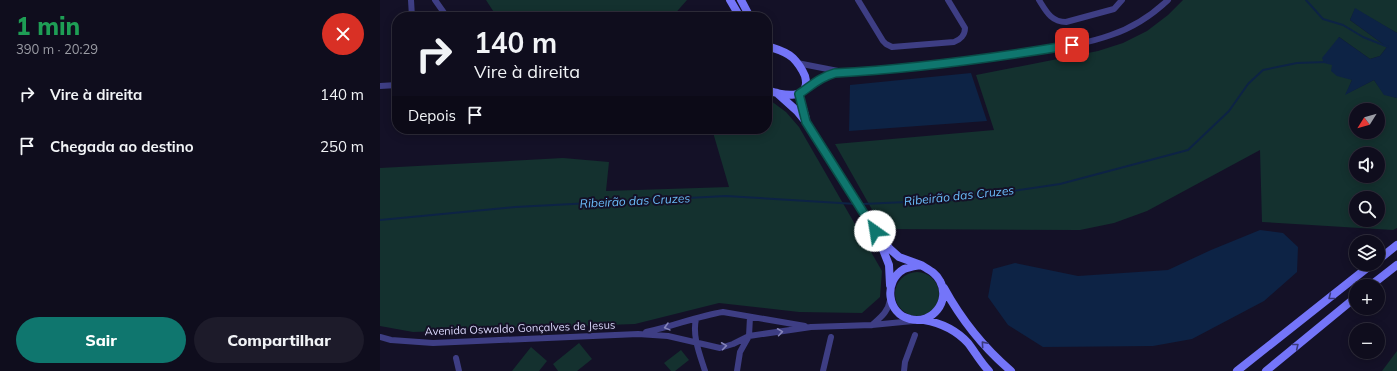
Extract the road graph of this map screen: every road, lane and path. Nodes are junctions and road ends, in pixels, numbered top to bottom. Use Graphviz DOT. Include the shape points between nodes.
graph roads {
  1 [pos="411,0"];
  2 [pos="434,0"];
  3 [pos="730,0"];
  4 [pos="741,0"];
  5 [pos="858,0"];
  6 [pos="948,0"];
  7 [pos="1039,0"];
  8 [pos="1122,0"];
  9 [pos="1168,0"];
  10 [pos="412,12"];
  11 [pos="443,12"];
  12 [pos="737,12"];
  13 [pos="747,12"];
  14 [pos="772,48"];
  15 [pos="798,62"];
  16 [pos="847,73"];
  17 [pos="380,86"];
  18 [pos="392,86"];
  19 [pos="772,92"];
  20 [pos="777,93"];
  21 [pos="802,93"];
  22 [pos="806,122"];
  23 [pos="875,231"];
  24 [pos="1397,245"];
  25 [pos="1385,254"];
  26 [pos="1397,264"];
  27 [pos="922,265"];
  28 [pos="1363,271"];
  29 [pos="1379,279"];
  30 [pos="943,287"];
  31 [pos="890,290"];
  32 [pos="890,300"];
  33 [pos="1349,303"];
  34 [pos="750,317"];
  35 [pos="696,319"];
  36 [pos="920,320"];
  37 [pos="872,325"];
  38 [pos="811,327"];
  39 [pos="638,334"];
  40 [pos="915,335"];
  41 [pos="749,336"];
  42 [pos="380,337"];
  43 [pos="830,337"];
  44 [pos="697,342"];
  45 [pos="456,358"];
  46 [pos="459,371"];
  47 [pos="705,371"];
  48 [pos="737,371"];
  49 [pos="823,371"];
  50 [pos="904,371"];
  51 [pos="989,371"];
  52 [pos="1011,371"];
  53 [pos="1237,371"];
  54 [pos="1266,371"];
  1 -- 10 [label="street"];
  2 -- 11 [label="street"];
  3 -- 12 [label="street"];
  4 -- 13 [label="street"];
  5 -- 6 [label="street" via="883,41 892,47 958,40 965,32 965,27"];
  7 -- 8 [label="street" via="1050,16 1059,21 1069,21 1114,9"];
  9 -- 16 [label="street" via="1137,23 1087,42 994,58"];
  14 -- 15 [label="street" via="788,54"];
  15 -- 16 [label="street"];
  15 -- 21 [label="street" via="806,80"];
  16 -- 21 [label="street" via="826,76 815,81"];
  17 -- 18 [label="street"];
  19 -- 20 [label="street"];
  20 -- 21 [label="street"];
  20 -- 22 [label="street" via="798,111"];
  21 -- 22 [label="street"];
  22 -- 23 [label="street"];
  23 -- 27 [label="street" via="899,257"];
  23 -- 31 [label="street" via="890,265"];
  24 -- 25 [label="street"];
  26 -- 29 [label="street"];
  27 -- 30 [label="street" via="937,275"];
  27 -- 31 [label="street" via="904,269 897,274"];
  28 -- 53 [label="street, one-way"];
  30 -- 36 [label="street" via="942,303 931,316"];
  52 -- 30 [label="street, one-way" via="997,360 955,309"];
  31 -- 32 [label="street"];
  32 -- 36 [label="street" via="903,317"];
  32 -- 37 [label="street" via="890,306 885,314"];
  54 -- 33 [label="street, one-way"];
  34 -- 35 [label="street, Avenida Oswaldo Gonçalves de Jesus" via="723,312"];
  34 -- 38 [label="street"];
  34 -- 41 [label="street"];
  35 -- 39 [label="street, Avenida Oswaldo Gonçalves de Jesus, one-way"];
  35 -- 44 [label="street"];
  36 -- 37 [label="street"];
  36 -- 51 [label="street" via="945,325 957,333"];
  37 -- 38 [label="street"];
  41 -- 38 [label="street, one-way"];
  39 -- 42 [label="street, Avenida Oswaldo Gonçalves de Jesus" via="432,343"];
  39 -- 44 [label="street, Avenida Oswaldo Gonçalves de Jesus" via="668,336"];
  40 -- 50 [label="street"];
  44 -- 41 [label="street, Avenida Oswaldo Gonçalves de Jesus, one-way" via="720,348"];
  41 -- 48 [label="street" via="740,352"];
  43 -- 49 [label="street"];
  44 -- 47 [label="street"];
  45 -- 46 [label="street"];
}
